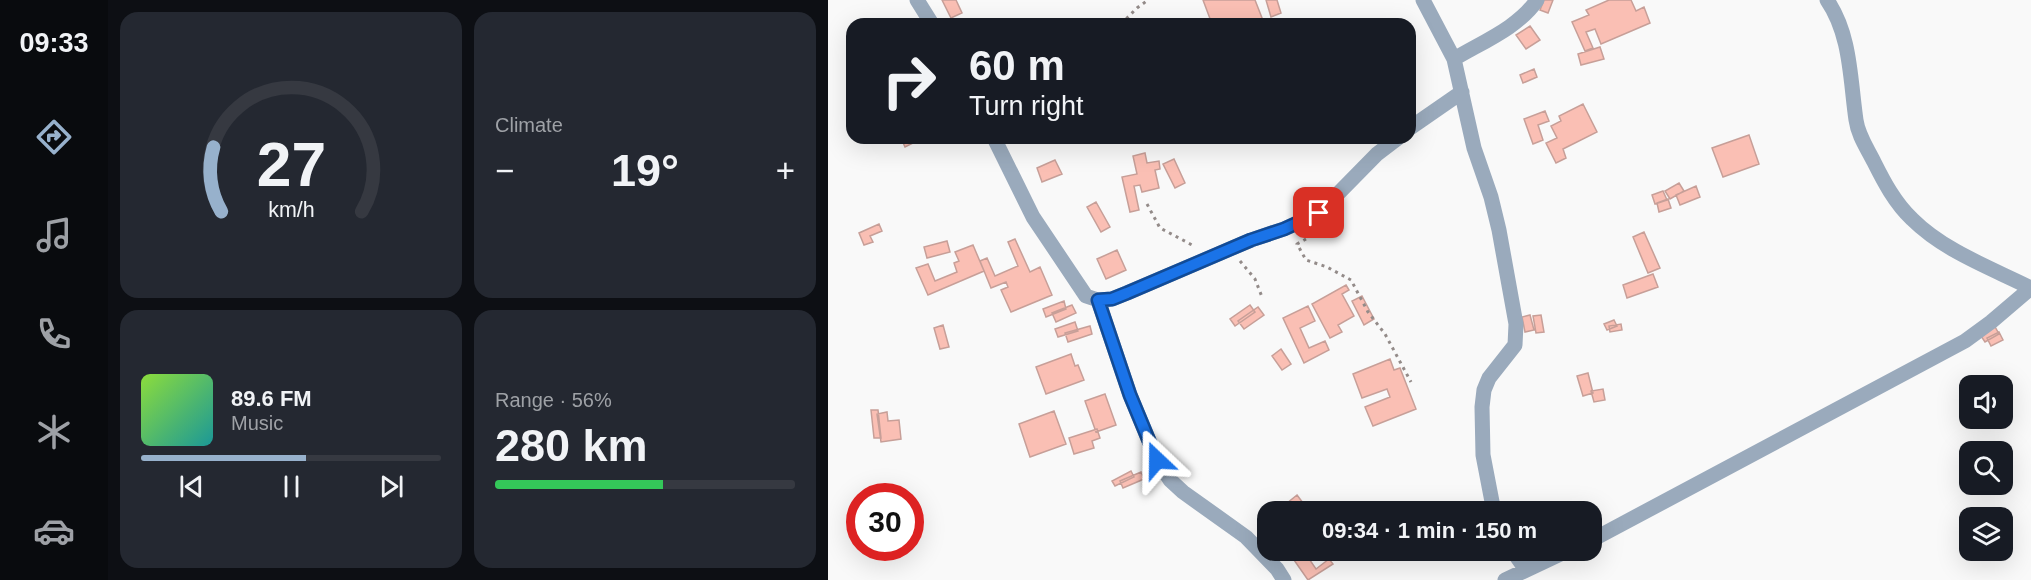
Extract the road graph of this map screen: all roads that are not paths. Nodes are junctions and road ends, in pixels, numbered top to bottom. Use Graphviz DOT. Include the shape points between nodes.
graph roads {
  1 [pos="917,0"];
  2 [pos="1423,0"];
  3 [pos="1537,0"];
  4 [pos="1827,0"];
  5 [pos="928,18"];
  6 [pos="1454,58"];
  7 [pos="1462,92"];
  8 [pos="1416,124"];
  9 [pos="997,144"];
  10 [pos="1390,144"];
  11 [pos="2031,288"];
  12 [pos="1098,300"];
  13 [pos="1492,501"];
  14 [pos="1602,535"];
  15 [pos="1520,561"];
  16 [pos="1545,561"];
  17 [pos="1526,570"];
  18 [pos="1284,580"];
  19 [pos="1505,580"];
  1 -- 5 [label="street"];
  2 -- 6 [label="street"];
  3 -- 6 [label="street" via="1511,26"];
  4 -- 11 [label="street" via="1843,34 1860,136 1900,205 1927,233"];
  6 -- 7 [label="street"];
  7 -- 8 [label="street"];
  7 -- 13 [label="street" via="1499,230 1516,324 1515,345 1484,390 1483,455"];
  9 -- 12 [label="street" via="1033,217 1086,296"];
  10 -- 12 [label="street" via="1319,213 1112,299"];
  11 -- 14 [label="street" via="1965,341"];
  12 -- 18 [label="street" via="1130,395 1157,460 1170,480 1246,537"];
  15 -- 17 [label="street"];
  16 -- 17 [label="street"];
  17 -- 19 [label="street"];
}
